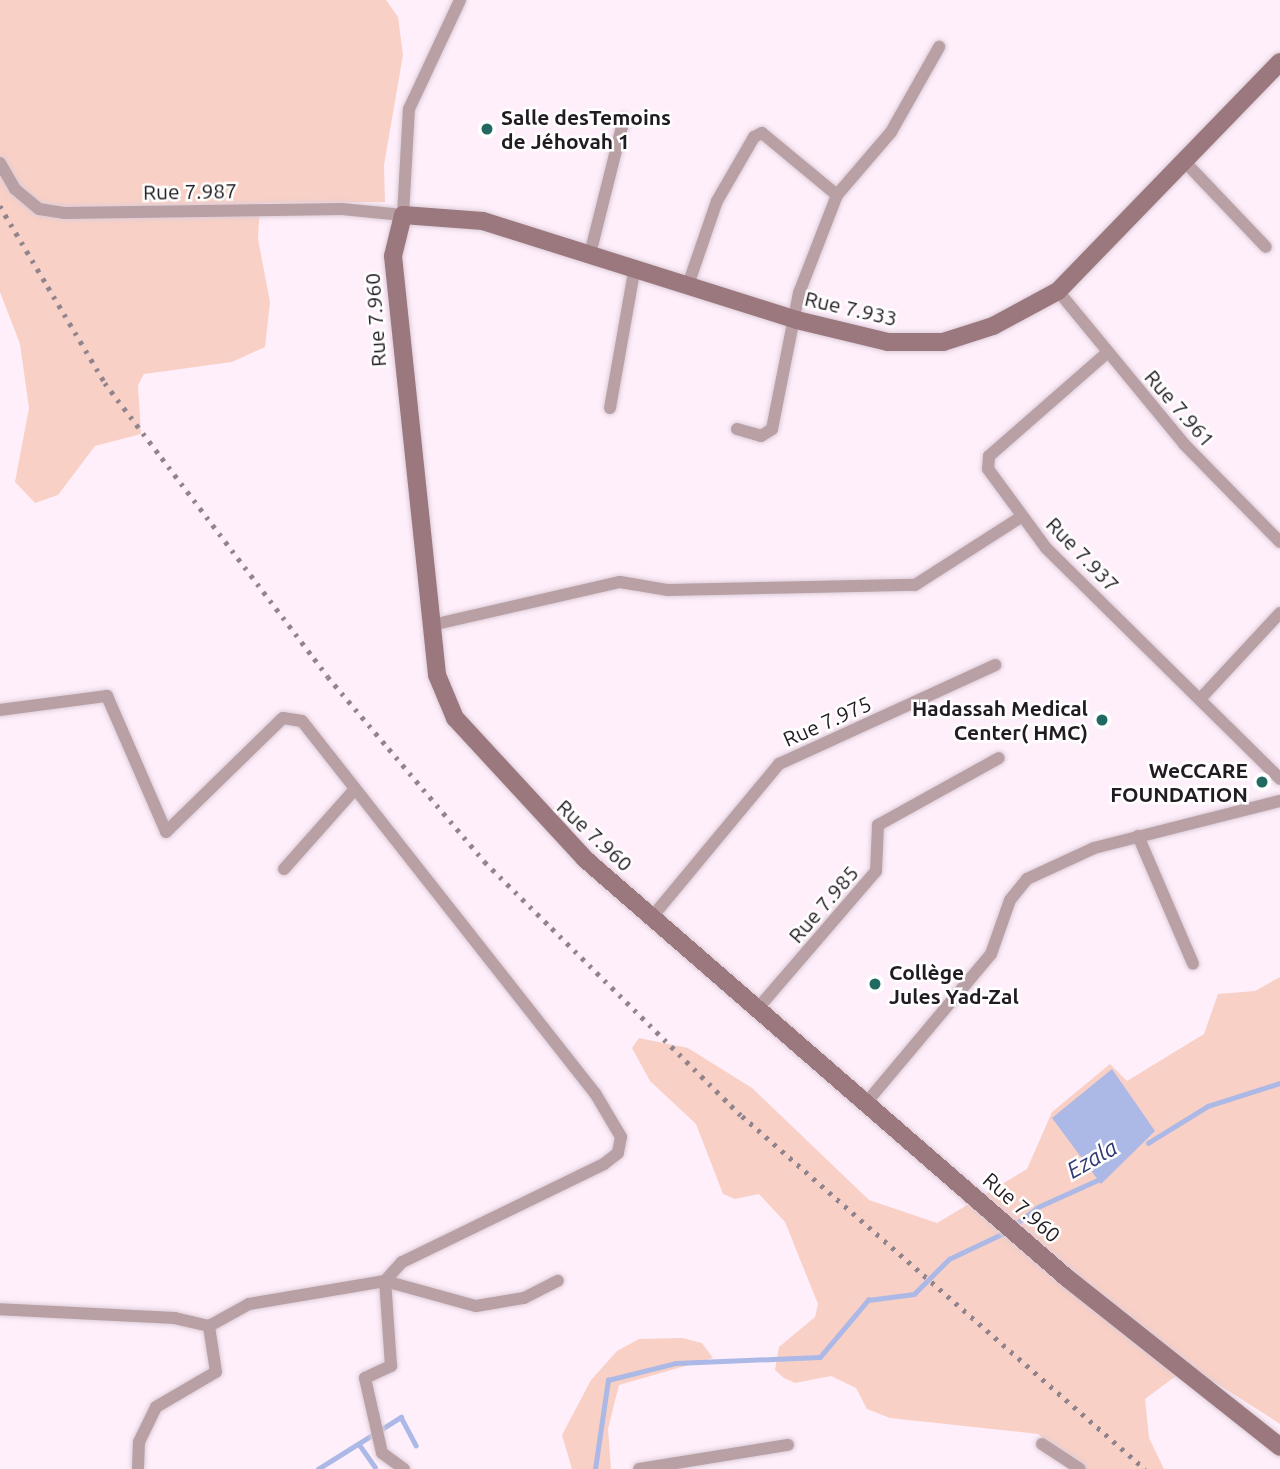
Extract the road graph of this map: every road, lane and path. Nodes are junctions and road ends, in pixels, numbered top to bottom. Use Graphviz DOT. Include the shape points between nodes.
graph roads {
  1 [pos="460,0"];
  2 [pos="939,47"];
  3 [pos="1280,62"];
  4 [pos="624,119"];
  5 [pos="1185,162"];
  6 [pos="0,163"];
  7 [pos="837,195"];
  8 [pos="403,215"];
  9 [pos="1266,247"];
  10 [pos="592,250"];
  11 [pos="635,266"];
  12 [pos="688,285"];
  13 [pos="1058,292"];
  14 [pos="797,320"];
  15 [pos="1108,352"];
  16 [pos="610,408"];
  17 [pos="737,429"];
  18 [pos="1021,517"];
  19 [pos="1280,542"];
  20 [pos="1280,613"];
  21 [pos="432,625"];
  22 [pos="995,665"];
  23 [pos="1202,698"];
  24 [pos="0,710"];
  25 [pos="999,758"];
  26 [pos="1280,779"];
  27 [pos="355,789"];
  28 [pos="1280,801"];
  29 [pos="1138,836"];
  30 [pos="284,869"];
  31 [pos="652,917"];
  32 [pos="1193,964"];
  33 [pos="759,1007"];
  34 [pos="866,1103"];
  35 [pos="385,1281"];
  36 [pos="558,1281"];
  37 [pos="0,1309"];
  38 [pos="209,1326"];
  39 [pos="1042,1444"];
  40 [pos="788,1445"];
  41 [pos="1280,1447"];
  42 [pos="138,1469"];
  43 [pos="404,1469"];
  44 [pos="639,1469"];
  45 [pos="1080,1469"];
  1 -- 8 [label="street, Rue 7.960" via="409,109"];
  2 -- 7 [label="street" via="891,132"];
  3 -- 5 [label="street, Rue 7.933"];
  4 -- 10 [label="street"];
  5 -- 9 [label="street"];
  5 -- 13 [label="street, Rue 7.933"];
  6 -- 8 [label="street, Rue 7.987" via="15,190 39,209 64,213 342,209"];
  7 -- 12 [label="street" via="762,133 754,137 717,201"];
  7 -- 14 [label="street" via="825,241 802,284"];
  8 -- 10 [label="street, Rue 7.933" via="483,221"];
  8 -- 21 [label="street, Rue 7.960" via="394,273"];
  10 -- 11 [label="street, Rue 7.933"];
  11 -- 12 [label="street, Rue 7.933"];
  11 -- 16 [label="street"];
  12 -- 14 [label="street, Rue 7.933"];
  13 -- 14 [label="street, Rue 7.933" via="993,326 943,342 888,342"];
  13 -- 15 [label="street, Rue 7.961"];
  14 -- 17 [label="street" via="772,429 761,436"];
  15 -- 18 [label="street, Rue 7.937" via="989,456 995,484"];
  15 -- 19 [label="street, Rue 7.961" via="1184,444"];
  18 -- 21 [label="street" via="915,585 668,590 620,582"];
  18 -- 23 [label="street, Rue 7.937"];
  20 -- 23 [label="street"];
  21 -- 31 [label="street, Rue 7.960" via="438,675 455,718 546,822"];
  22 -- 31 [label="street, Rue 7.975" via="779,764"];
  23 -- 26 [label="street, Rue 7.937"];
  24 -- 27 [label="street" via="107,696 166,832 283,718 302,721"];
  25 -- 33 [label="street, Rue 7.985" via="878,825 876,871"];
  27 -- 30 [label="street"];
  27 -- 35 [label="street" via="595,1093 621,1137 618,1153 604,1164 402,1262"];
  28 -- 29 [label="street"];
  29 -- 32 [label="street"];
  29 -- 34 [label="street" via="1094,848 1027,879 1010,900 991,954"];
  31 -- 33 [label="street, Rue 7.960"];
  33 -- 34 [label="street, Rue 7.960"];
  34 -- 41 [label="street, Rue 7.960"];
  35 -- 36 [label="street" via="476,1306 524,1298"];
  35 -- 38 [label="street" via="248,1304"];
  35 -- 43 [label="street" via="391,1366 365,1378 382,1452"];
  37 -- 38 [label="street" via="175,1318"];
  38 -- 42 [label="street" via="216,1372 156,1407 139,1442"];
  39 -- 45 [label="street"];
  40 -- 44 [label="street"];
}
